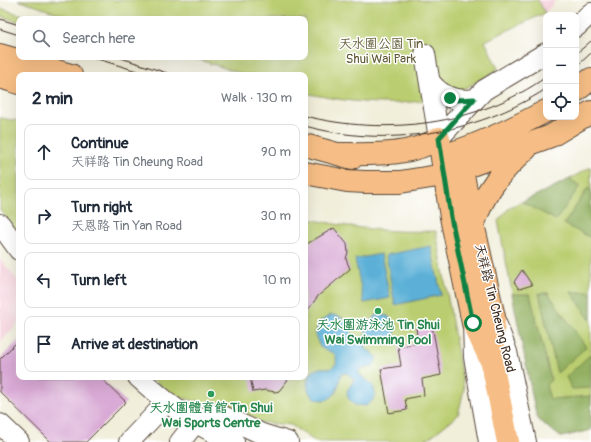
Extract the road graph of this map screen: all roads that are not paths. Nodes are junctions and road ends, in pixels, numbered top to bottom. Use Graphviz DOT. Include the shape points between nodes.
graph roads {
  1 [pos="591,12"];
  2 [pos="579,24"];
  3 [pos="425,54"];
  4 [pos="0,55"];
  5 [pos="543,55"];
  6 [pos="16,60"];
  7 [pos="18,60"];
  8 [pos="60,72"];
  9 [pos="591,80"];
  10 [pos="431,83"];
  11 [pos="579,89"];
  12 [pos="474,99"];
  13 [pos="543,111"];
  14 [pos="591,112"];
  15 [pos="530,145"];
  16 [pos="308,146"];
  17 [pos="449,158"];
  18 [pos="308,174"];
  19 [pos="474,223"];
  20 [pos="0,224"];
  21 [pos="16,246"];
  22 [pos="494,316"];
  23 [pos="473,323"];
  24 [pos="492,362"];
  25 [pos="141,380"];
  26 [pos="166,403"];
  27 [pos="195,423"];
  28 [pos="0,424"];
  29 [pos="19,442"];
  30 [pos="129,442"];
  31 [pos="180,442"];
  32 [pos="234,442"];
  33 [pos="288,442"];
  34 [pos="489,442"];
  35 [pos="508,442"];
  36 [pos="526,442"];
  1 -- 2 [label="street"];
  3 -- 10 [label="street"];
  4 -- 6 [label="main road"];
  5 -- 12 [label="street" via="496,82"];
  7 -- 8 [label="main road"];
  9 -- 11 [label="main road"];
  10 -- 12 [label="street" via="450,98"];
  10 -- 17 [label="street"];
  12 -- 17 [label="street"];
  13 -- 17 [label="main road"];
  14 -- 15 [label="main road" via="551,136"];
  15 -- 17 [label="main road"];
  15 -- 19 [label="main road" via="494,183 485,196"];
  16 -- 17 [label="main road" via="355,159 393,163"];
  17 -- 18 [label="main road" via="400,182 339,180"];
  17 -- 19 [label="main road, 天祥路 Tin Cheung Road"];
  17 -- 23 [label="main road, 天祥路 Tin Cheung Road" via="451,217"];
  19 -- 22 [label="main road, 天祥路 Tin Cheung Road"];
  20 -- 21 [label="street"];
  22 -- 24 [label="main road"];
  22 -- 36 [label="street, 天祥路 Tin Cheung Road" via="508,352"];
  23 -- 24 [label="main road"];
  23 -- 34 [label="street, 天祥路 Tin Cheung Road" via="474,357"];
  24 -- 35 [label="main road"];
  25 -- 26 [label="street"];
  26 -- 27 [label="street"];
  26 -- 30 [label="street"];
  27 -- 31 [label="street"];
  27 -- 32 [label="street"];
  27 -- 33 [label="street" via="211,415 223,416 262,434"];
  28 -- 29 [label="street"];
}
